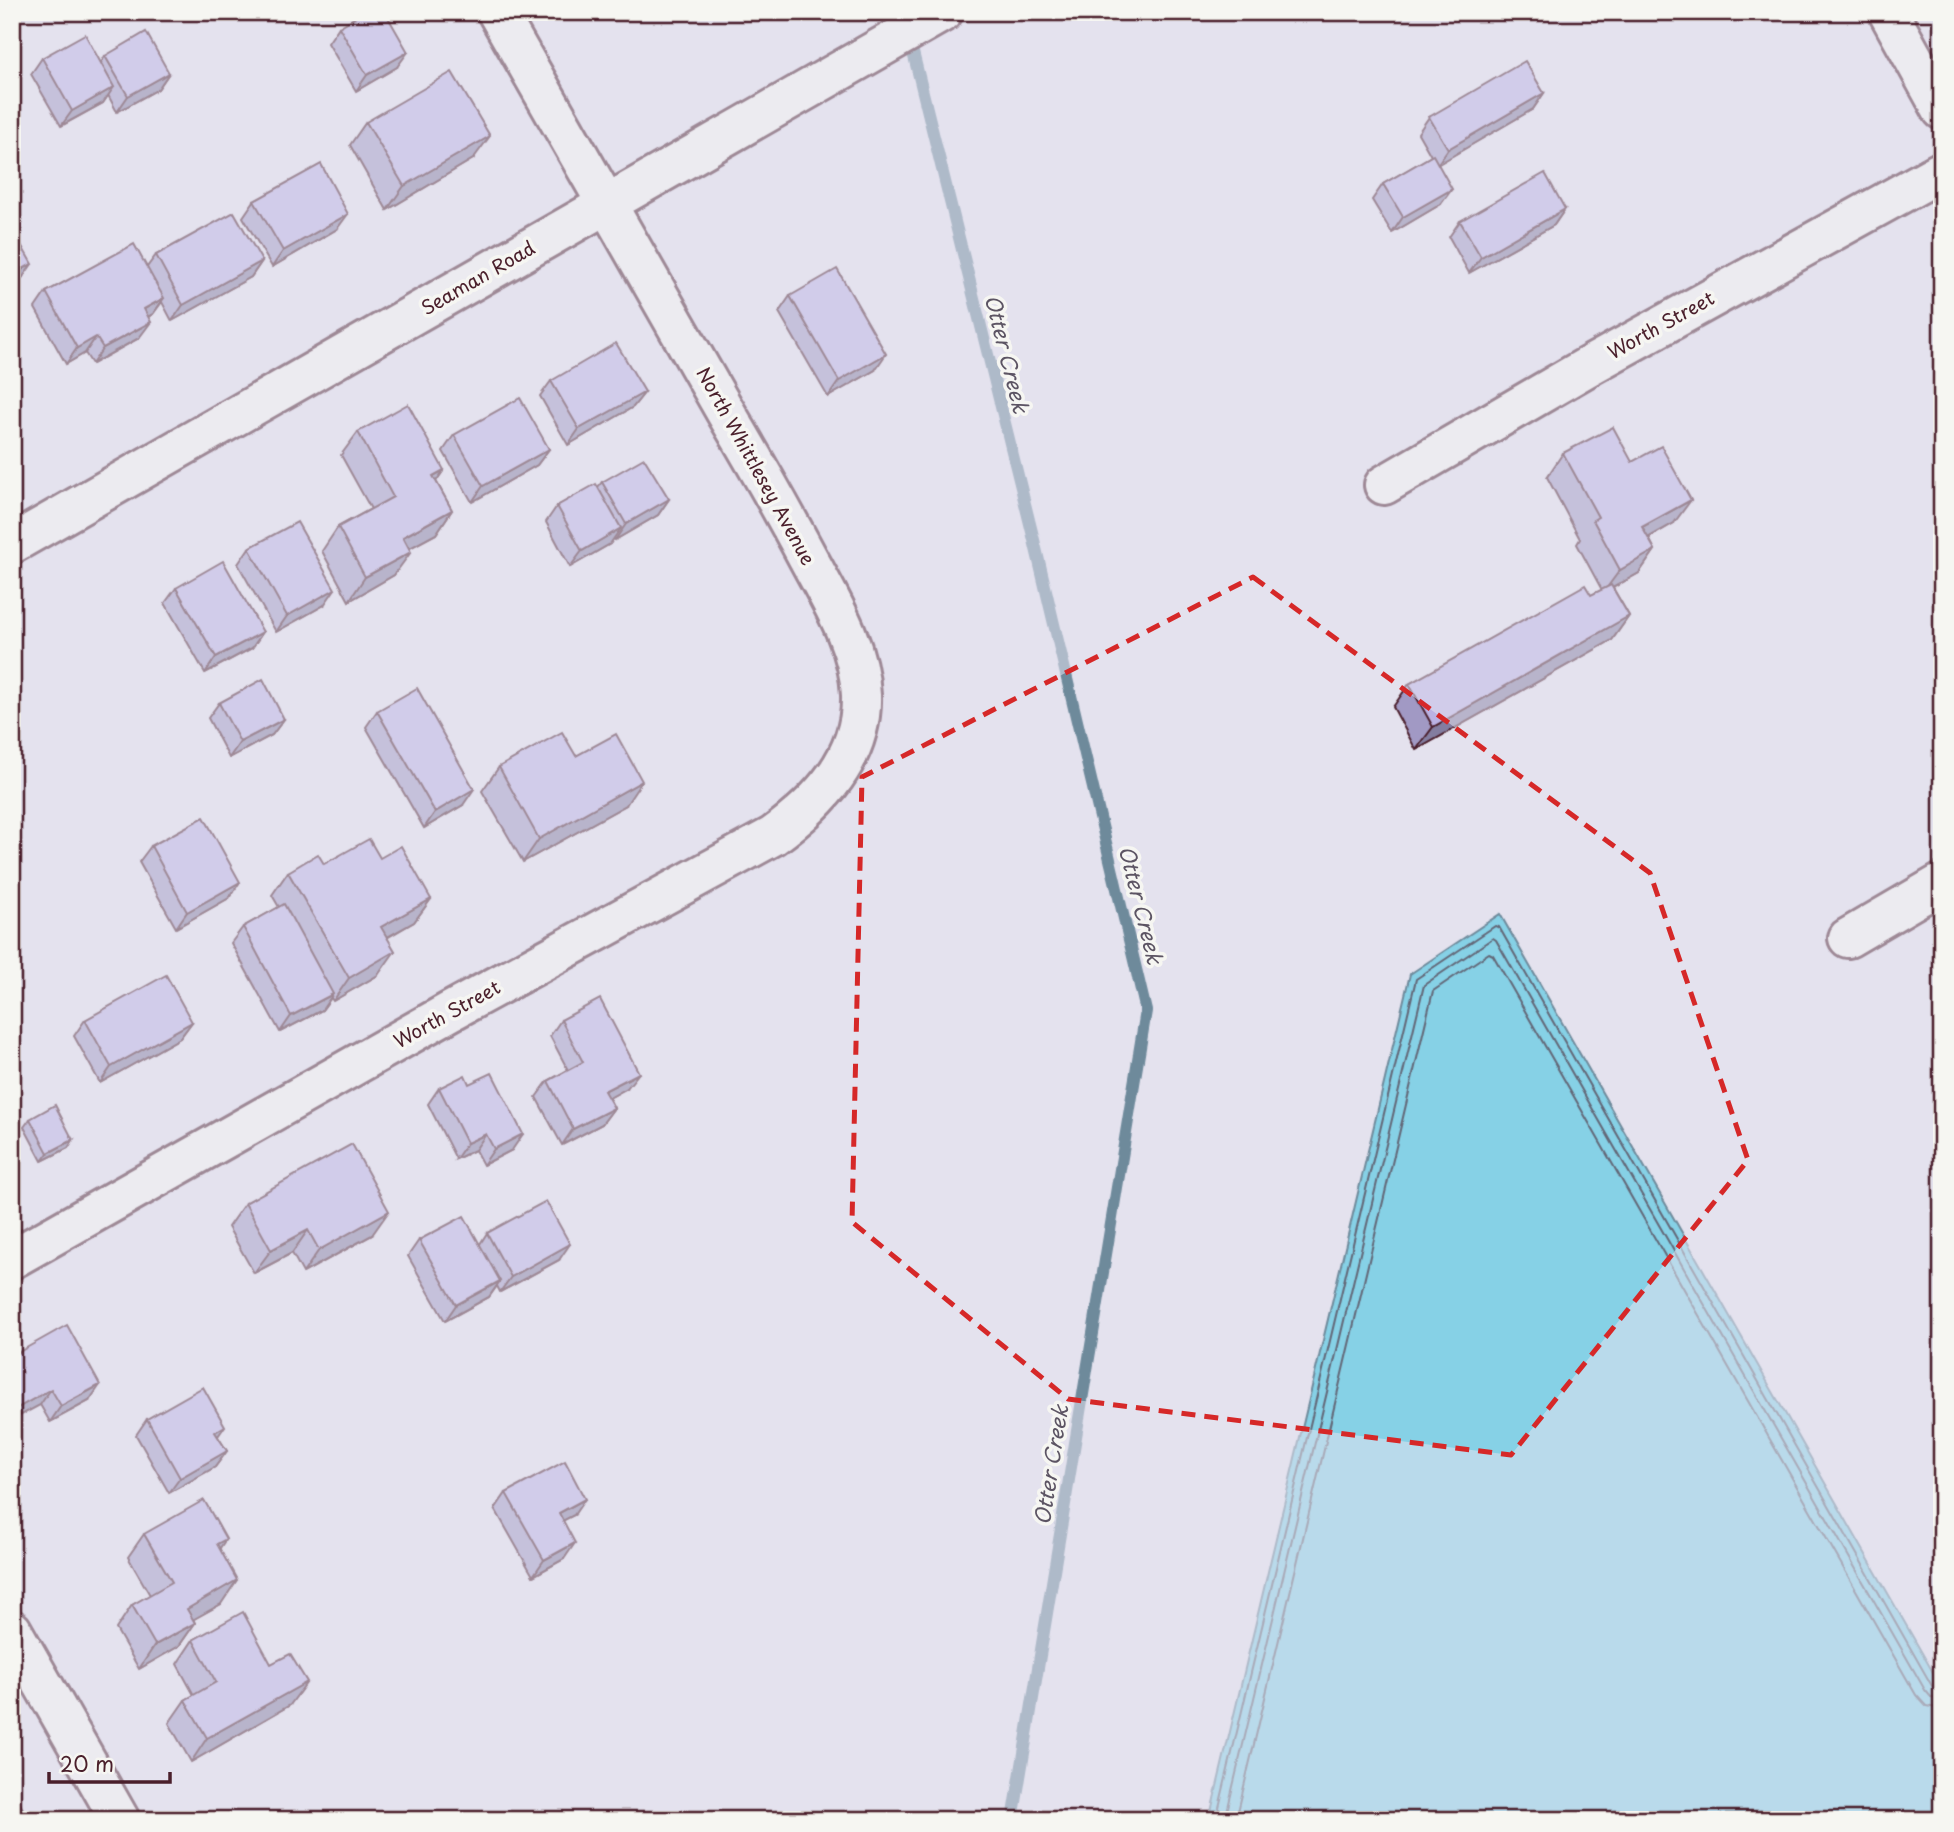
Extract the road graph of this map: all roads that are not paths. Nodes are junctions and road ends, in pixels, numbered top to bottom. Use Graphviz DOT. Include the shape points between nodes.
graph roads {
  1 [pos="497,12"];
  2 [pos="943,12"];
  3 [pos="1888,12"];
  4 [pos="1942,110"];
  5 [pos="1942,171"];
  6 [pos="606,205"];
  7 [pos="1384,485"];
  8 [pos="12,544"];
  9 [pos="854,741"];
  10 [pos="1942,883"];
  11 [pos="1848,938"];
  12 [pos="12,1259"];
  13 [pos="12,1630"];
  14 [pos="120,1820"];
  1 -- 6 [label="street, North Whittlesey Avenue"];
  2 -- 6 [label="street, Seaman Road"];
  3 -- 4 [label="street"];
  5 -- 7 [label="street, Worth Street"];
  6 -- 8 [label="street, Seaman Road"];
  6 -- 9 [label="street, North Whittlesey Avenue" via="835,607 858,669 861,696"];
  9 -- 12 [label="street, Worth Street" via="819,799 773,836"];
  10 -- 11 [label="street"];
  13 -- 14 [label="street"];
}
